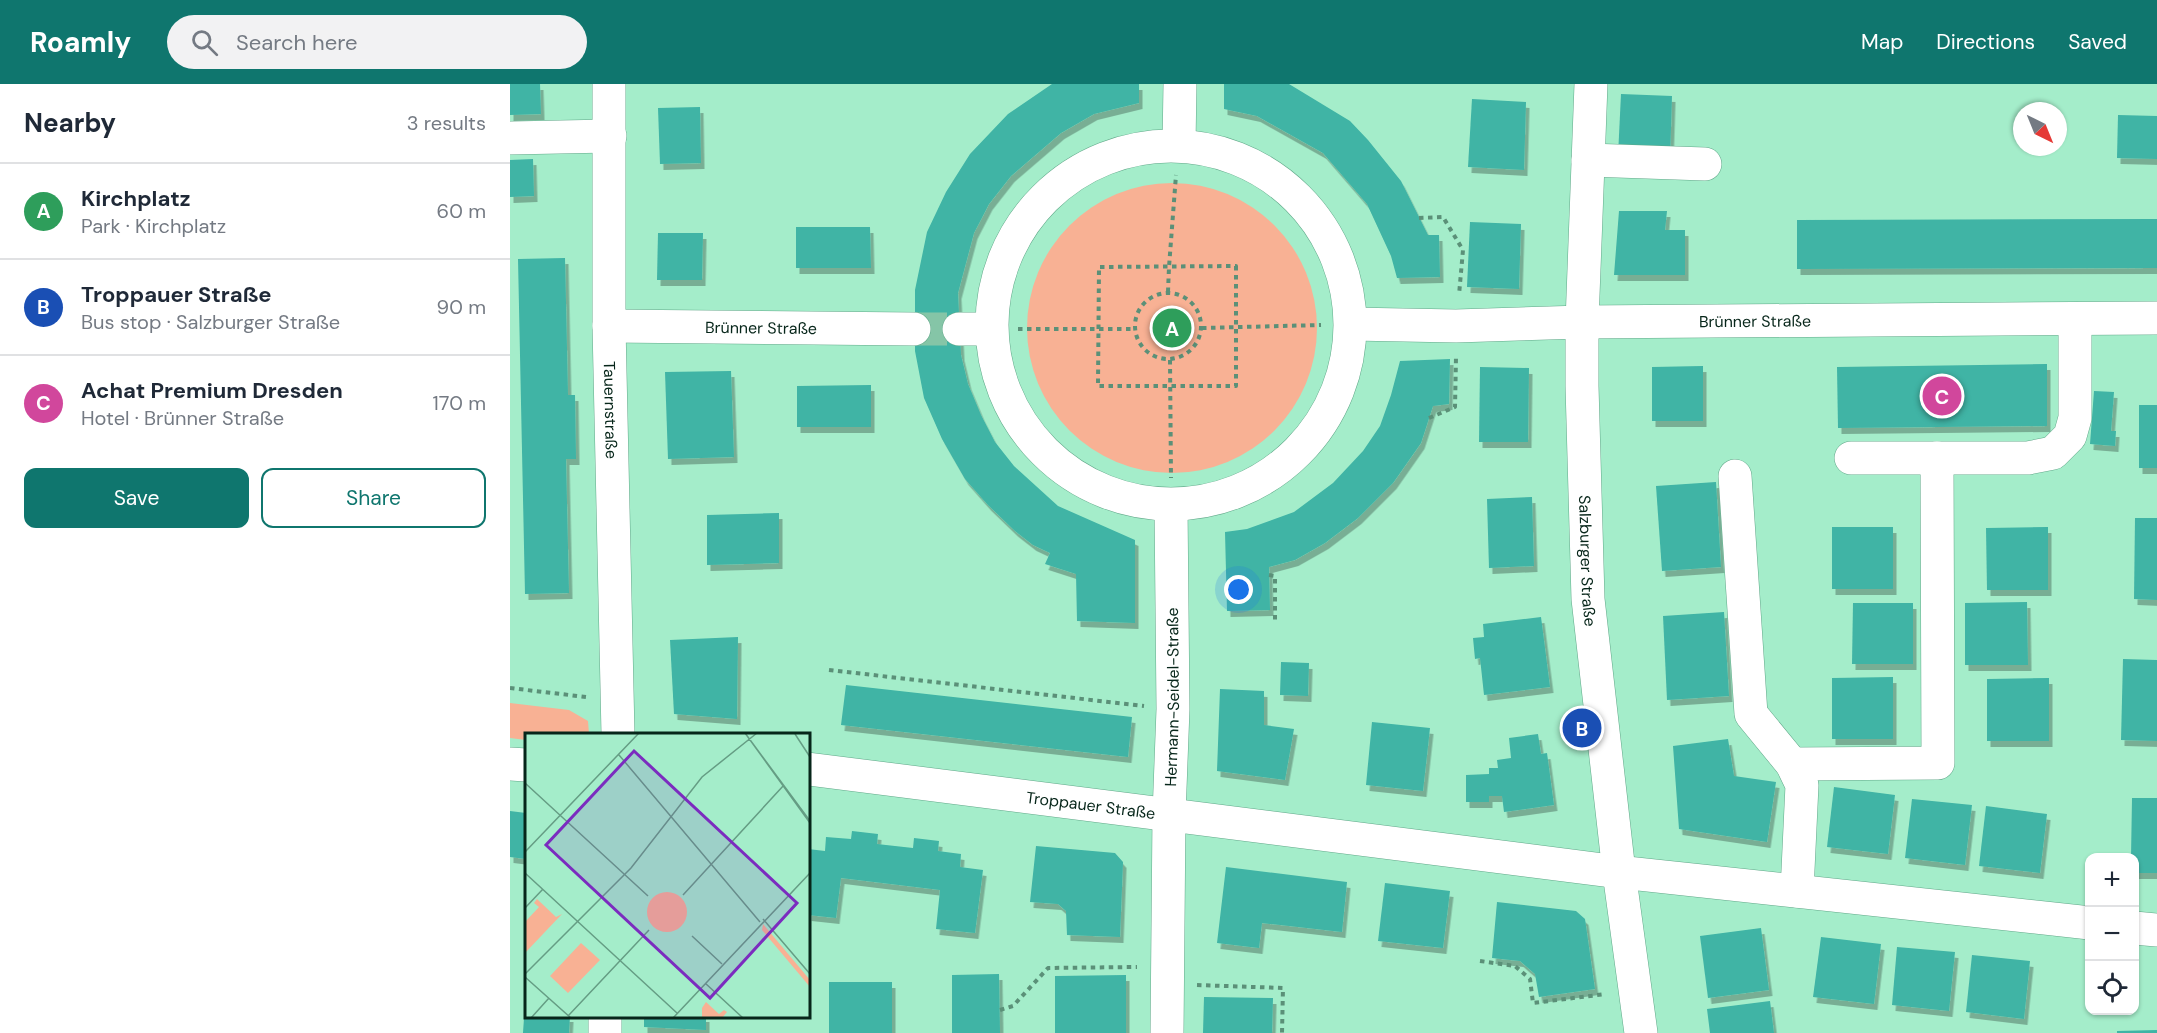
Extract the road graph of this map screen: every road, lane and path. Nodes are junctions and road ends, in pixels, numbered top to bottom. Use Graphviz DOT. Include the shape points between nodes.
graph roads {
  1 [pos="609,84"];
  2 [pos="1180,84"];
  3 [pos="1592,84"];
  4 [pos="610,136"];
  5 [pos="510,138"];
  6 [pos="1179,145"];
  7 [pos="1588,160"];
  8 [pos="1705,164"];
  9 [pos="1419,218"];
  10 [pos="1169,267"];
  11 [pos="1168,292"];
  12 [pos="2157,318"];
  13 [pos="2075,319"];
  14 [pos="1582,322"];
  15 [pos="1351,324"];
  16 [pos="609,326"];
  17 [pos="1456,326"];
  18 [pos="1236,327"];
  19 [pos="1099,328"];
  20 [pos="1202,328"];
  21 [pos="914,329"];
  22 [pos="974,329"];
  23 [pos="1135,329"];
  24 [pos="1170,360"];
  25 [pos="1169,386"];
  26 [pos="1429,418"];
  27 [pos="1851,458"];
  28 [pos="1937,458"];
  29 [pos="1735,476"];
  30 [pos="1171,506"];
  31 [pos="1269,574"];
  32 [pos="1275,624"];
  33 [pos="829,669"];
  34 [pos="510,688"];
  35 [pos="617,700"];
  36 [pos="1173,709"];
  37 [pos="618,733"];
  38 [pos="510,764"];
  39 [pos="1792,764"];
  40 [pos="525,765"];
  41 [pos="810,768"];
  42 [pos="1169,815"];
  43 [pos="1619,872"];
  44 [pos="1797,891"];
  45 [pos="2085,922"];
  46 [pos="2139,928"];
  47 [pos="2157,930"];
  48 [pos="1480,961"];
  49 [pos="1168,966"];
  50 [pos="1205,985"];
  51 [pos="1636,991"];
  52 [pos="1000,1010"];
  53 [pos="1167,1033"];
  54 [pos="1282,1033"];
  55 [pos="1641,1033"];
  1 -- 4 [label="street, Tauernstraße"];
  2 -- 6 [label="street"];
  3 -- 7 [label="street, Salzburger Straße"];
  4 -- 5 [label="street"];
  4 -- 16 [label="street, Tauernstraße"];
  6 -- 10 [label="path"];
  6 -- 15 [label="street" via="1233,155 1281,182 1319,221 1343,270"];
  6 -- 22 [label="street" via="1120,152 1067,177 1025,218"];
  7 -- 8 [label="street"];
  7 -- 14 [label="street, Salzburger Straße"];
  9 -- 17 [label="path" via="1443,217 1463,250"];
  10 -- 11 [label="path"];
  10 -- 18 [label="path" via="1236,266"];
  10 -- 19 [label="path" via="1099,267"];
  11 -- 20 [label="path" via="1179,294 1196,307"];
  11 -- 23 [label="path" via="1140,308"];
  12 -- 13 [label="street, Brünner Straße"];
  13 -- 14 [label="street, Brünner Straße"];
  13 -- 28 [label="street" via="2075,418 2070,436 2054,453 2028,459"];
  14 -- 17 [label="street, Brünner Straße"];
  14 -- 43 [label="street, Salzburger Straße" via="1588,599"];
  15 -- 17 [label="street, Brünner Straße"];
  15 -- 18 [label="path"];
  15 -- 30 [label="street" via="1342,380 1317,430 1285,463 1227,496"];
  16 -- 21 [label="street, Brünner Straße"];
  16 -- 35 [label="street, Tauernstraße"];
  17 -- 26 [label="path" via="1455,407"];
  18 -- 20 [label="path"];
  18 -- 25 [label="path" via="1236,386"];
  19 -- 22 [label="path"];
  19 -- 23 [label="path"];
  19 -- 25 [label="path" via="1098,386"];
  20 -- 24 [label="path" via="1196,346"];
  22 -- 30 [label="street" via="1026,434 1066,472 1116,497"];
  23 -- 24 [label="path" via="1137,339 1150,355"];
  24 -- 25 [label="path"];
  25 -- 30 [label="path"];
  27 -- 28 [label="street"];
  28 -- 39 [label="street" via="1938,763"];
  29 -- 39 [label="street" via="1751,714"];
  30 -- 36 [label="street, Hermann-Seidel-Straße"];
  31 -- 32 [label="path" via="1275,576"];
  33 -- 36 [label="path"];
  34 -- 35 [label="path"];
  35 -- 37 [label="street, Tauernstraße"];
  36 -- 42 [label="street, Hermann-Seidel-Straße"];
  38 -- 40 [label="street"];
  39 -- 44 [label="street" via="1803,785"];
  41 -- 42 [label="street, Troppauer Straße"];
  42 -- 43 [label="street, Troppauer Straße"];
  42 -- 49 [label="street, Hermann-Seidel-Straße"];
  43 -- 44 [label="street, Troppauer Straße"];
  43 -- 51 [label="street, Salzburger Straße"];
  44 -- 45 [label="street, Troppauer Straße"];
  46 -- 47 [label="street"];
  48 -- 51 [label="path" via="1515,966 1530,979 1533,1003"];
  49 -- 52 [label="path" via="1048,968 1013,1006"];
  49 -- 53 [label="street, Hermann-Seidel-Straße"];
  50 -- 54 [label="path" via="1283,988"];
  51 -- 55 [label="street, Salzburger Straße"];
}
